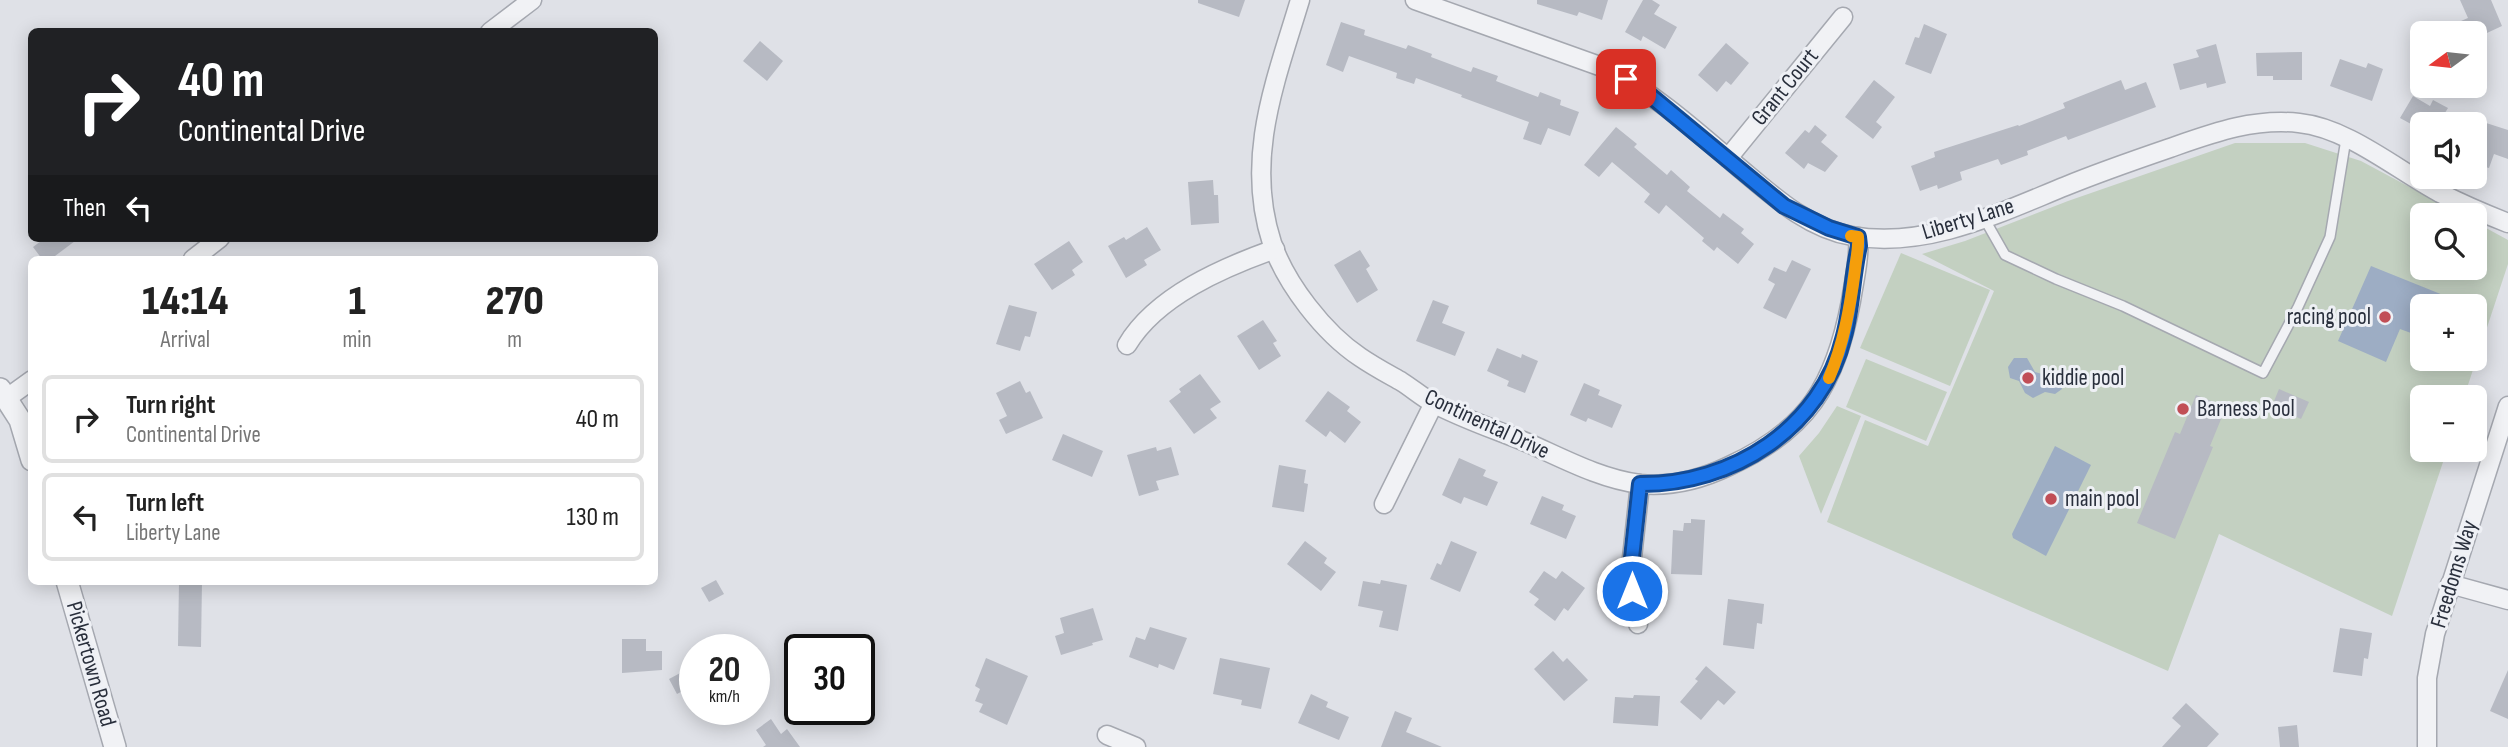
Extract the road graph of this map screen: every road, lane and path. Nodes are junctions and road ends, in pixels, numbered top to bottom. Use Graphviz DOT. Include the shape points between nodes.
graph roads {
  1 [pos="532,0"];
  2 [pos="1300,0"];
  3 [pos="1415,0"];
  4 [pos="1843,17"];
  5 [pos="495,28"];
  6 [pos="2346,139"];
  7 [pos="1728,158"];
  8 [pos="1984,218"];
  9 [pos="2508,223"];
  10 [pos="1858,237"];
  11 [pos="215,242"];
  12 [pos="1275,249"];
  13 [pos="197,256"];
  14 [pos="1127,345"];
  15 [pos="28,382"];
  16 [pos="4,394"];
  17 [pos="1434,403"];
  18 [pos="2508,406"];
  19 [pos="28,447"];
  20 [pos="1640,484"];
  21 [pos="1384,504"];
  22 [pos="2450,584"];
  23 [pos="68,585"];
  24 [pos="2508,600"];
  25 [pos="1638,624"];
  26 [pos="1107,735"];
  27 [pos="115,747"];
  28 [pos="1136,747"];
  29 [pos="2427,747"];
  1 -- 5 [label="street"];
  2 -- 12 [label="street, Continental Drive" via="1262,138 1261,184"];
  3 -- 7 [label="street, Liberty Lane" via="1605,68 1626,79"];
  4 -- 7 [label="street, Grant Court"];
  6 -- 8 [label="street, Liberty Lane" via="2300,123 2232,127"];
  6 -- 8 [label="lane" via="2330,237 2263,373 2005,255"];
  6 -- 9 [label="street, Liberty Lane" via="2440,193"];
  7 -- 10 [label="street, Liberty Lane" via="1784,206"];
  8 -- 10 [label="street, Liberty Lane" via="1936,233"];
  10 -- 20 [label="street, Continental Drive" via="1852,295 1837,360 1797,423 1778,439 1697,479"];
  11 -- 13 [label="street"];
  12 -- 14 [label="street" via="1220,270 1180,295 1147,318"];
  12 -- 17 [label="street, Continental Drive" via="1315,316 1336,338"];
  15 -- 16 [label="street"];
  16 -- 19 [label="street" via="20,420"];
  17 -- 20 [label="street, Continental Drive" via="1599,474"];
  17 -- 21 [label="street"];
  18 -- 22 [label="street, Freedoms Way"];
  20 -- 25 [label="street" via="1631,567"];
  22 -- 24 [label="street"];
  22 -- 29 [label="street, Freedoms Way" via="2427,678"];
  23 -- 27 [label="street, Pickertown Road"];
  26 -- 28 [label="street"];
}
